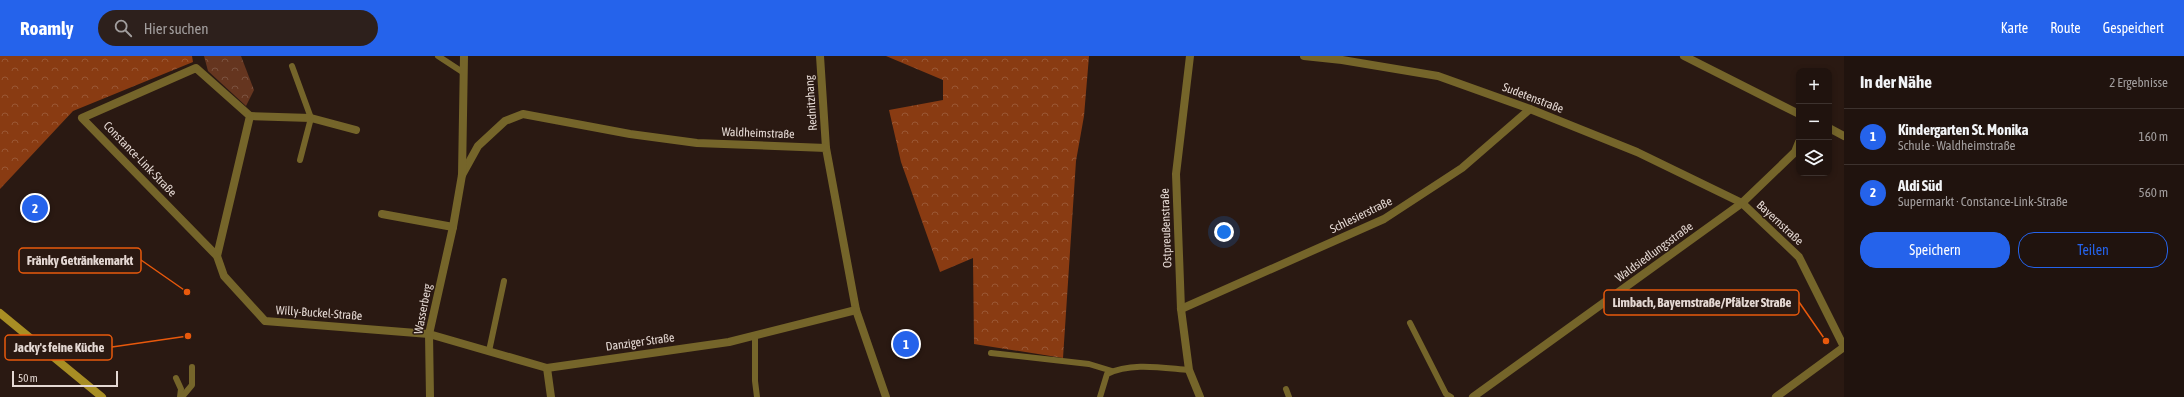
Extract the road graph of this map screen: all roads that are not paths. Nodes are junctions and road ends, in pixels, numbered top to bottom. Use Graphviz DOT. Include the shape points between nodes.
graph roads {
  1 [pos="438,56"];
  2 [pos="464,56"];
  3 [pos="820,56"];
  4 [pos="1190,56"];
  5 [pos="1304,56"];
  6 [pos="1684,56"];
  7 [pos="292,66"];
  8 [pos="464,73"];
  9 [pos="1530,109"];
  10 [pos="1796,112"];
  11 [pos="250,116"];
  12 [pos="311,118"];
  13 [pos="356,130"];
  14 [pos="1832,130"];
  15 [pos="1844,136"];
  16 [pos="826,148"];
  17 [pos="1796,150"];
  18 [pos="300,160"];
  19 [pos="462,175"];
  20 [pos="1742,203"];
  21 [pos="382,214"];
  22 [pos="453,227"];
  23 [pos="217,256"];
  24 [pos="504,280"];
  25 [pos="1181,309"];
  26 [pos="856,310"];
  27 [pos="0,313"];
  28 [pos="1410,323"];
  29 [pos="429,334"];
  30 [pos="755,335"];
  31 [pos="1844,347"];
  32 [pos="489,351"];
  33 [pos="991,353"];
  34 [pos="192,367"];
  35 [pos="547,368"];
  36 [pos="1189,370"];
  37 [pos="1112,372"];
  38 [pos="176,378"];
  39 [pos="1286,389"];
  40 [pos="102,397"];
  41 [pos="181,397"];
  42 [pos="430,397"];
  43 [pos="551,397"];
  44 [pos="757,397"];
  45 [pos="886,397"];
  46 [pos="1100,397"];
  47 [pos="1200,397"];
  48 [pos="1289,397"];
  49 [pos="1451,397"];
  50 [pos="1473,397"];
  51 [pos="1776,397"];
  1 -- 8 [label="lane"];
  2 -- 8 [label="street, Wasserberg"];
  3 -- 16 [label="street, Rednitzhang"];
  4 -- 25 [label="street, Ostpreußenstraße" via="1176,174"];
  5 -- 9 [label="street, Sudetenstraße" via="1438,76"];
  6 -- 10 [label="street"];
  7 -- 12 [label="lane"];
  8 -- 19 [label="street, Wasserberg"];
  9 -- 20 [label="street, Sudetenstraße" via="1637,152"];
  9 -- 25 [label="street, Schlesierstraße" via="1462,168 1384,219"];
  11 -- 12 [label="street"];
  11 -- 23 [label="street"];
  11 -- 23 [label="street, Constance-Link-Straße" via="196,68 82,118"];
  12 -- 13 [label="street"];
  12 -- 18 [label="lane"];
  14 -- 15 [label="street"];
  16 -- 19 [label="street, Waldheimstraße" via="696,143 630,134 523,114 505,121 478,146"];
  16 -- 26 [label="street"];
  17 -- 20 [label="street, Waldsiedlungsstraße"];
  19 -- 22 [label="street, Wasserberg"];
  20 -- 31 [label="street, Bayernstraße" via="1799,257"];
  20 -- 50 [label="street, Waldsiedlungsstraße"];
  21 -- 22 [label="street"];
  22 -- 29 [label="street, Wasserberg"];
  23 -- 29 [label="street, Willy-Buckel-Straße" via="224,276 265,321"];
  24 -- 32 [label="lane"];
  25 -- 36 [label="street, Ostpreußenstraße"];
  26 -- 30 [label="street, Danziger Straße"];
  26 -- 45 [label="street"];
  27 -- 40 [label="main road"];
  28 -- 49 [label="lane" via="1446,394"];
  29 -- 32 [label="street, Danziger Straße"];
  29 -- 42 [label="street, Wasserberg"];
  30 -- 35 [label="street, Danziger Straße" via="729,342"];
  30 -- 44 [label="lane"];
  31 -- 51 [label="street"];
  32 -- 35 [label="street, Danziger Straße"];
  33 -- 37 [label="lane" via="1089,364"];
  34 -- 41 [label="lane" via="192,385"];
  35 -- 43 [label="street"];
  36 -- 37 [label="lane" via="1154,367 1117,369"];
  36 -- 47 [label="street, Ostpreußenstraße"];
  37 -- 46 [label="lane" via="1104,379"];
  38 -- 41 [label="lane" via="181,389"];
  39 -- 48 [label="lane"];
}
